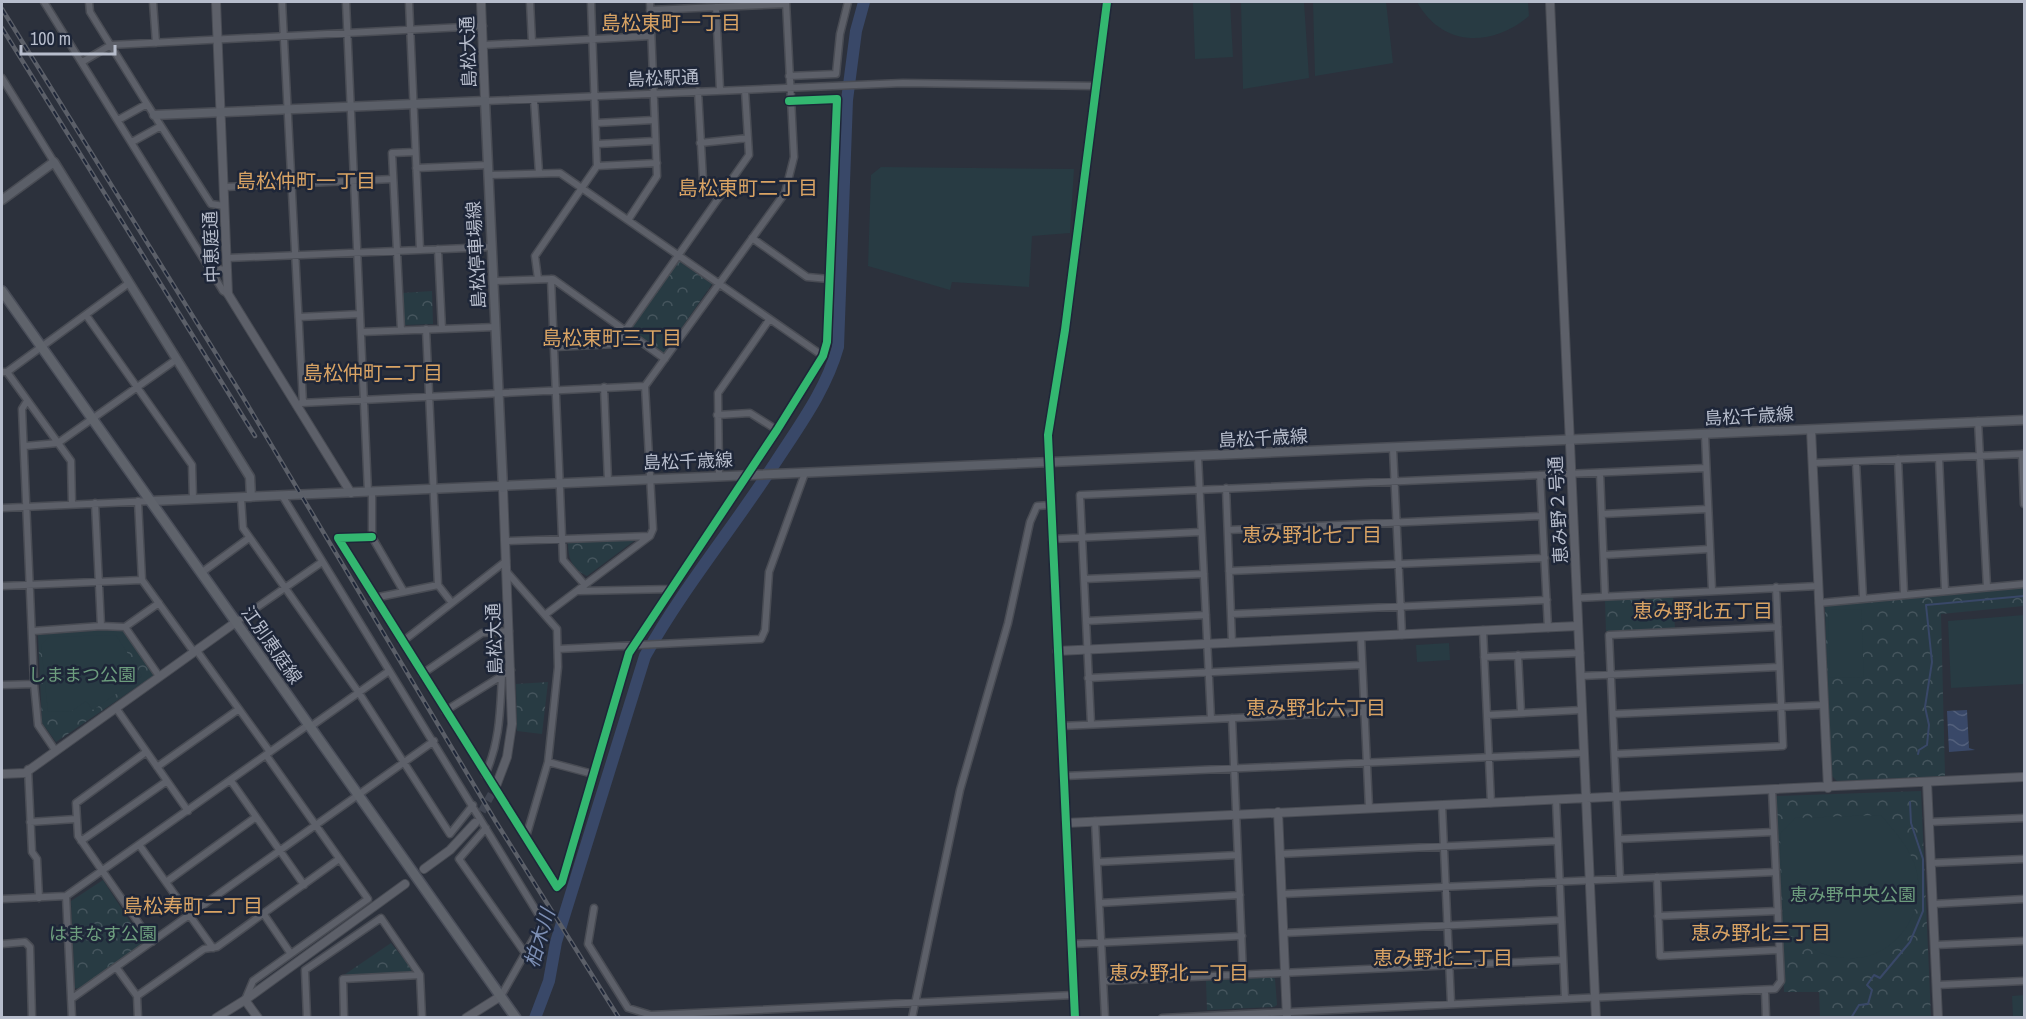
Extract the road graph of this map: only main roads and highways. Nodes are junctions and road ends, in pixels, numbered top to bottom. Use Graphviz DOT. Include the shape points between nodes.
graph roads {
  1 [pos="154,115"];
  2 [pos="2,200"];
  3 [pos="2,291"];
  4 [pos="2025,420"];
  5 [pos="503,488"];
  6 [pos="251,497"];
  7 [pos="151,501"];
  8 [pos="516,1017"];
  1 -- 5 [label="main road, 島松停車場線" via="485,101"];
  2 -- 6 [label="main road" via="54,162 250,477"];
  3 -- 7 [label="main road, 江別恵庭線"];
  4 -- 5 [label="main road, 島松千歳線"];
  5 -- 6 [label="main road"];
  6 -- 7 [label="main road"];
  7 -- 8 [label="main road, 江別恵庭線"];
}
